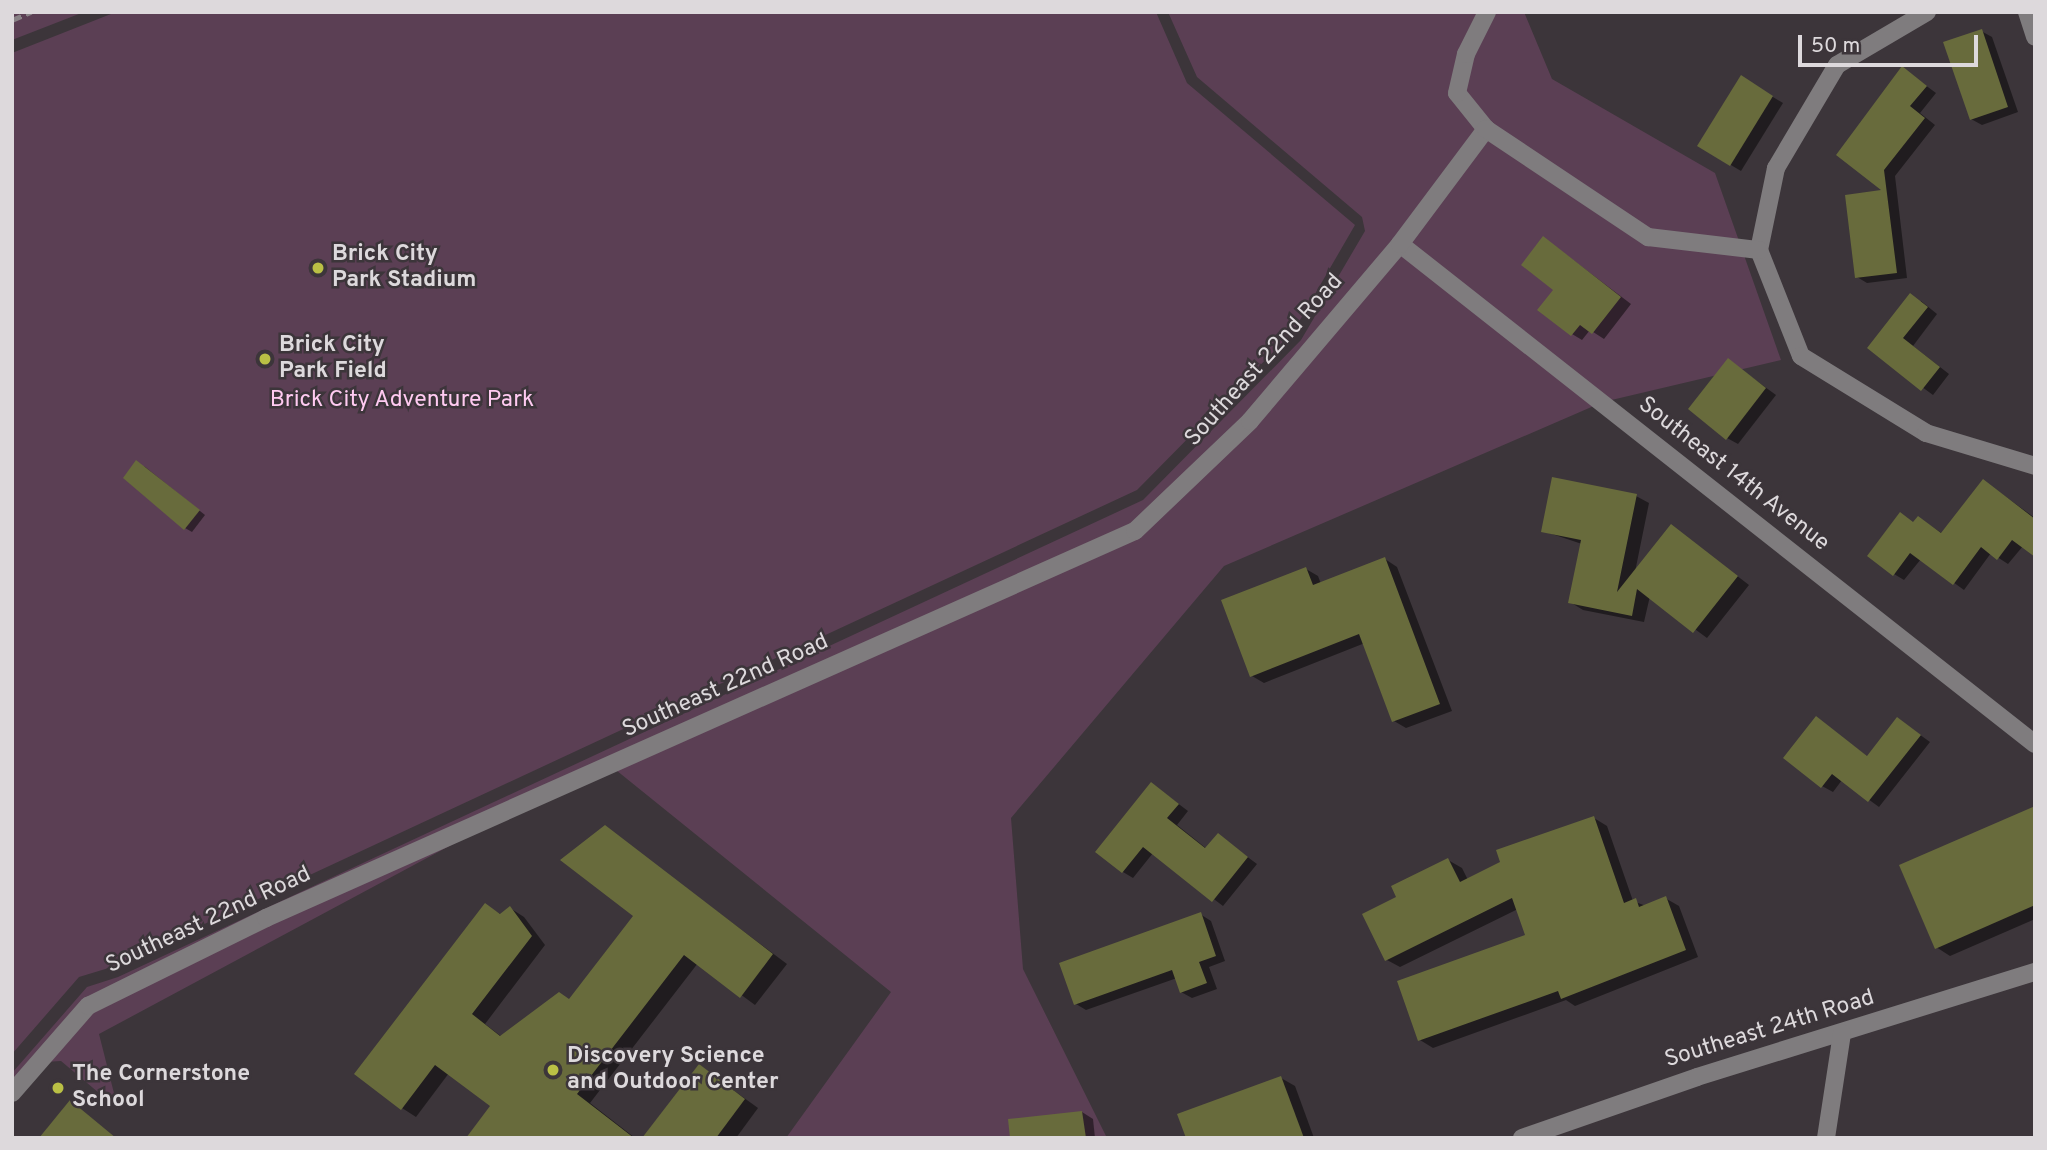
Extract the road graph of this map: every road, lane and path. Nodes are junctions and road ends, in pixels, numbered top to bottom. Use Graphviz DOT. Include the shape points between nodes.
graph roads {
  1 [pos="1487,12"];
  2 [pos="1927,12"];
  3 [pos="2027,12"];
  4 [pos="2035,37"];
  5 [pos="1486,129"];
  6 [pos="1400,244"];
  7 [pos="1759,250"];
  8 [pos="2035,466"];
  9 [pos="2035,744"];
  10 [pos="2035,972"];
  11 [pos="1842,1033"];
  12 [pos="12,1093"];
  13 [pos="1522,1138"];
  14 [pos="1826,1138"];
  1 -- 5 [label="street" via="1466,54 1457,93"];
  2 -- 7 [label="street" via="1838,65 1776,168"];
  3 -- 4 [label="street"];
  5 -- 6 [label="street, Southeast 22nd Road"];
  5 -- 7 [label="street" via="1648,237"];
  6 -- 9 [label="street, Southeast 14th Avenue"];
  6 -- 12 [label="street, Southeast 22nd Road" via="1250,421 1135,531 278,913 88,1006"];
  7 -- 8 [label="street" via="1801,356 1926,433"];
  10 -- 11 [label="street, Southeast 24th Road"];
  11 -- 13 [label="street, Southeast 24th Road"];
  11 -- 14 [label="street"];
}
